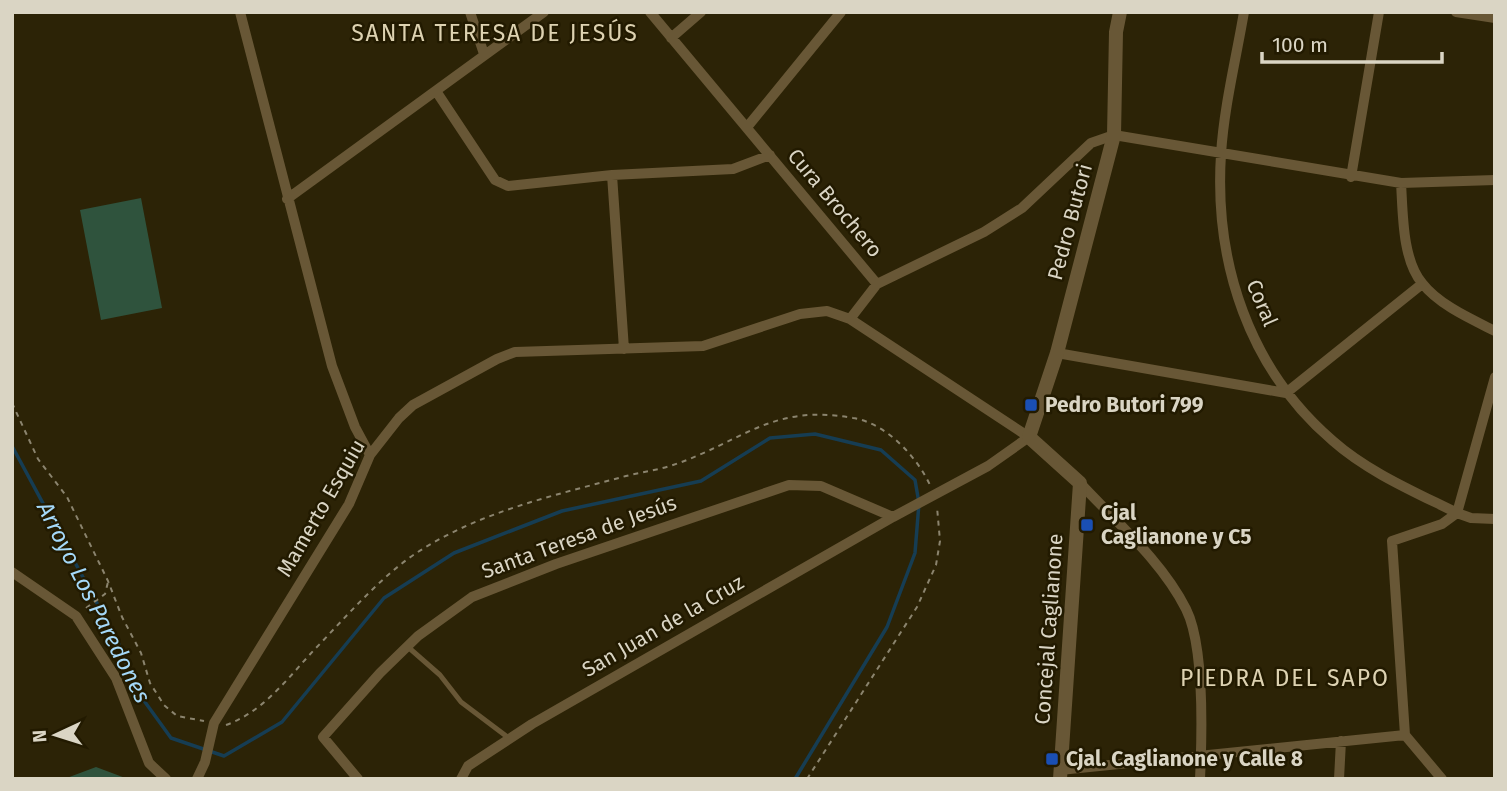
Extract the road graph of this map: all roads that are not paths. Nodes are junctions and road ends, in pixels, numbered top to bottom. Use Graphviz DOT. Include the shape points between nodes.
graph roads {
  1 [pos="240,12"];
  2 [pos="470,12"];
  3 [pos="544,12"];
  4 [pos="650,12"];
  5 [pos="701,12"];
  6 [pos="841,12"];
  7 [pos="1121,12"];
  8 [pos="1244,12"];
  9 [pos="1379,12"];
  10 [pos="1456,12"];
  11 [pos="1495,18"];
  12 [pos="671,38"];
  13 [pos="484,54"];
  14 [pos="436,91"];
  15 [pos="748,126"];
  16 [pos="1114,135"];
  17 [pos="1221,153"];
  18 [pos="770,155"];
  19 [pos="612,175"];
  20 [pos="1352,177"];
  21 [pos="1495,180"];
  22 [pos="1401,183"];
  23 [pos="287,199"];
  24 [pos="877,284"];
  25 [pos="1422,284"];
  26 [pos="850,319"];
  27 [pos="1495,331"];
  28 [pos="624,349"];
  29 [pos="1057,353"];
  30 [pos="1495,377"];
  31 [pos="1286,393"];
  32 [pos="1029,438"];
  33 [pos="370,455"];
  34 [pos="1080,483"];
  35 [pos="1457,513"];
  36 [pos="893,517"];
  37 [pos="1495,519"];
  38 [pos="12,572"];
  39 [pos="408,647"];
  40 [pos="1405,735"];
  41 [pos="510,738"];
  42 [pos="1341,741"];
  43 [pos="1201,754"];
  44 [pos="1060,774"];
  45 [pos="166,779"];
  46 [pos="197,779"];
  47 [pos="358,779"];
  48 [pos="461,779"];
  49 [pos="1199,779"];
  50 [pos="1339,779"];
  51 [pos="1442,779"];
  1 -- 23 [label="street"];
  2 -- 13 [label="street"];
  3 -- 13 [label="street"];
  4 -- 12 [label="street, Cura Brochero"];
  5 -- 12 [label="street"];
  6 -- 15 [label="street"];
  7 -- 16 [label="street, Pedro Butori" via="1116,32"];
  8 -- 17 [label="street, Coral"];
  9 -- 20 [label="street"];
  10 -- 11 [label="street"];
  12 -- 15 [label="street, Cura Brochero"];
  13 -- 14 [label="street"];
  14 -- 19 [label="street" via="495,180 508,186"];
  14 -- 23 [label="street"];
  15 -- 18 [label="street, Cura Brochero"];
  16 -- 17 [label="street"];
  16 -- 24 [label="street" via="1091,143 1022,208 984,232"];
  16 -- 29 [label="street, Pedro Butori"];
  17 -- 20 [label="street"];
  17 -- 31 [label="street, Coral" via="1220,212 1239,307"];
  18 -- 19 [label="street" via="733,169"];
  18 -- 24 [label="street, Cura Brochero"];
  19 -- 28 [label="street"];
  20 -- 22 [label="street"];
  21 -- 22 [label="street"];
  22 -- 25 [label="street" via="1407,242"];
  23 -- 33 [label="street" via="332,366"];
  24 -- 26 [label="street, Cura Brochero"];
  25 -- 27 [label="street"];
  25 -- 31 [label="street"];
  26 -- 28 [label="street, Mamerto Esquiu" via="827,311 800,314 703,346"];
  26 -- 32 [label="street"];
  28 -- 33 [label="street, Mamerto Esquiu" via="515,352 497,359 413,405"];
  29 -- 31 [label="street"];
  29 -- 32 [label="street, Pedro Butori"];
  30 -- 35 [label="street"];
  31 -- 35 [label="street, Coral" via="1333,442 1395,482"];
  32 -- 34 [label="street"];
  32 -- 36 [label="street, San Juan de la Cruz" via="988,466"];
  33 -- 46 [label="street, Mamerto Esquiu" via="349,504 214,723"];
  34 -- 43 [label="street" via="1173,586 1188,612 1197,646"];
  34 -- 44 [label="street, Concejal Caglianone"];
  35 -- 37 [label="street, Coral"];
  35 -- 40 [label="street" via="1442,524 1392,541"];
  36 -- 39 [label="street, Santa Teresa de Jesús" via="821,486 789,485 472,597"];
  36 -- 41 [label="street, San Juan de la Cruz"];
  38 -- 45 [label="street" via="76,616 116,678 149,763"];
  39 -- 41 [label="lane" via="440,675 461,702"];
  39 -- 47 [label="street, Santa Teresa de Jesús" via="323,737"];
  40 -- 42 [label="street"];
  40 -- 51 [label="street"];
  41 -- 48 [label="street, San Juan de la Cruz" via="468,766"];
  42 -- 43 [label="street"];
  42 -- 50 [label="street"];
  43 -- 44 [label="street"];
  43 -- 49 [label="street"];
}
